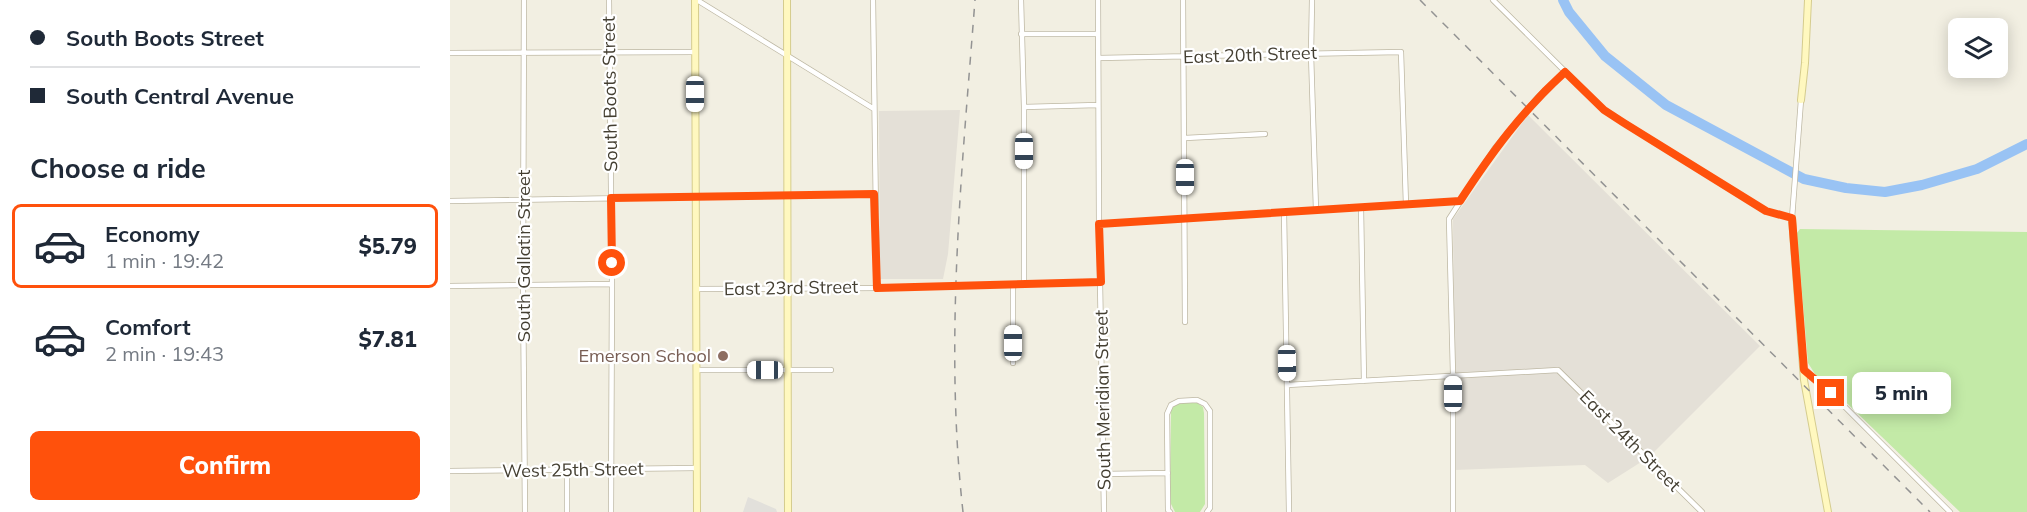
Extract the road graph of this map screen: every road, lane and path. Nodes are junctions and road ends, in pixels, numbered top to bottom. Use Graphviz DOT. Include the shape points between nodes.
graph roads {
  1 [pos="524,0"];
  2 [pos="609,0"];
  3 [pos="696,0"];
  4 [pos="787,0"];
  5 [pos="873,0"];
  6 [pos="1021,0"];
  7 [pos="1098,0"];
  8 [pos="1183,0"];
  9 [pos="1312,0"];
  10 [pos="1493,0"];
  11 [pos="1808,0"];
  12 [pos="1021,34"];
  13 [pos="1098,34"];
  14 [pos="695,52"];
  15 [pos="450,53"];
  16 [pos="524,53"];
  17 [pos="609,53"];
  18 [pos="1311,54"];
  19 [pos="788,56"];
  20 [pos="1183,57"];
  21 [pos="1099,58"];
  22 [pos="1565,72"];
  23 [pos="1801,99"];
  24 [pos="1098,105"];
  25 [pos="1024,107"];
  26 [pos="874,109"];
  27 [pos="1265,134"];
  28 [pos="1185,138"];
  29 [pos="874,194"];
  30 [pos="787,196"];
  31 [pos="696,197"];
  32 [pos="611,198"];
  33 [pos="524,200"];
  34 [pos="450,201"];
  35 [pos="1460,201"];
  36 [pos="1406,205"];
  37 [pos="1361,208"];
  38 [pos="1316,210"];
  39 [pos="1284,212"];
  40 [pos="1792,218"];
  41 [pos="1185,219"];
  42 [pos="1099,224"];
  43 [pos="1101,282"];
  44 [pos="1024,283"];
  45 [pos="612,284"];
  46 [pos="1013,284"];
  47 [pos="523,285"];
  48 [pos="450,286"];
  49 [pos="788,288"];
  50 [pos="877,288"];
  51 [pos="698,289"];
  52 [pos="1185,322"];
  53 [pos="1013,363"];
  54 [pos="698,370"];
  55 [pos="788,370"];
  56 [pos="831,370"];
  57 [pos="1804,370"];
  58 [pos="1453,374"];
  59 [pos="1364,381"];
  60 [pos="1287,385"];
  61 [pos="697,468"];
  62 [pos="611,469"];
  63 [pos="567,470"];
  64 [pos="450,471"];
  65 [pos="525,471"];
  66 [pos="1168,473"];
  67 [pos="1104,474"];
  68 [pos="525,512"];
  69 [pos="567,512"];
  70 [pos="610,512"];
  71 [pos="697,512"];
  72 [pos="788,512"];
  73 [pos="1104,512"];
  74 [pos="1170,512"];
  75 [pos="1207,512"];
  76 [pos="1289,512"];
  77 [pos="1452,512"];
  78 [pos="1702,512"];
  79 [pos="1828,512"];
  80 [pos="1950,512"];
  1 -- 16 [label="street, South Gallatin Street"];
  2 -- 17 [label="street, South Boots Street"];
  3 -- 14 [label="main road"];
  3 -- 19 [label="street"];
  4 -- 19 [label="main road"];
  5 -- 26 [label="street"];
  6 -- 12 [label="street"];
  7 -- 13 [label="street, South Meridian Street"];
  8 -- 20 [label="street"];
  9 -- 18 [label="street"];
  10 -- 22 [label="street"];
  11 -- 23 [label="main road"];
  12 -- 13 [label="street"];
  12 -- 25 [label="street"];
  13 -- 21 [label="street, South Meridian Street"];
  14 -- 17 [label="street"];
  14 -- 31 [label="main road"];
  15 -- 16 [label="street"];
  16 -- 17 [label="street"];
  16 -- 33 [label="street, South Gallatin Street"];
  17 -- 32 [label="street, South Boots Street"];
  18 -- 20 [label="street, East 20th Street"];
  18 -- 36 [label="street, East 20th Street" via="1401,52"];
  18 -- 38 [label="street"];
  19 -- 26 [label="street"];
  19 -- 30 [label="main road"];
  20 -- 21 [label="street, East 20th Street"];
  20 -- 28 [label="street"];
  21 -- 24 [label="street, South Meridian Street"];
  22 -- 35 [label="street" via="1512,127"];
  22 -- 40 [label="street" via="1604,110 1624,123 1766,211"];
  23 -- 40 [label="street"];
  24 -- 25 [label="street"];
  24 -- 42 [label="street, South Meridian Street"];
  25 -- 44 [label="street"];
  26 -- 29 [label="street"];
  27 -- 28 [label="street"];
  28 -- 41 [label="street"];
  29 -- 30 [label="street"];
  29 -- 50 [label="street"];
  30 -- 31 [label="street"];
  30 -- 49 [label="main road"];
  31 -- 32 [label="street"];
  31 -- 51 [label="main road"];
  32 -- 33 [label="street"];
  32 -- 45 [label="street, South Boots Street"];
  33 -- 34 [label="street"];
  33 -- 47 [label="street, South Gallatin Street"];
  35 -- 36 [label="street"];
  35 -- 58 [label="street" via="1449,219"];
  36 -- 37 [label="street"];
  37 -- 38 [label="street"];
  37 -- 59 [label="street"];
  38 -- 39 [label="street"];
  39 -- 41 [label="street"];
  39 -- 60 [label="street"];
  40 -- 57 [label="main road"];
  41 -- 42 [label="street"];
  41 -- 52 [label="street"];
  42 -- 43 [label="street, South Meridian Street"];
  43 -- 44 [label="street, East 23rd Street"];
  43 -- 67 [label="street, South Meridian Street"];
  44 -- 46 [label="street, East 23rd Street"];
  45 -- 47 [label="street"];
  45 -- 62 [label="street, South Boots Street"];
  46 -- 50 [label="street, East 23rd Street"];
  46 -- 53 [label="street"];
  47 -- 48 [label="street"];
  47 -- 65 [label="street, South Gallatin Street"];
  49 -- 50 [label="street, East 23rd Street"];
  49 -- 51 [label="street, East 23rd Street"];
  49 -- 55 [label="main road"];
  51 -- 54 [label="main road"];
  54 -- 55 [label="street"];
  54 -- 61 [label="main road"];
  55 -- 56 [label="street"];
  55 -- 72 [label="main road"];
  57 -- 79 [label="main road"];
  57 -- 80 [label="street"];
  58 -- 59 [label="street"];
  58 -- 77 [label="street"];
  58 -- 78 [label="street, East 24th Street" via="1558,370"];
  59 -- 60 [label="street"];
  60 -- 76 [label="street"];
  61 -- 62 [label="street, West 25th Street"];
  61 -- 71 [label="main road"];
  62 -- 63 [label="street, West 25th Street"];
  62 -- 70 [label="street, South Boots Street"];
  63 -- 65 [label="street, West 25th Street"];
  63 -- 69 [label="street"];
  64 -- 65 [label="street, West 25th Street"];
  65 -- 68 [label="street, South Gallatin Street"];
  66 -- 67 [label="street"];
  66 -- 74 [label="street"];
  66 -- 75 [label="street" via="1167,414 1171,405 1179,401 1197,400 1210,411"];
  67 -- 73 [label="street, South Meridian Street"];
}
